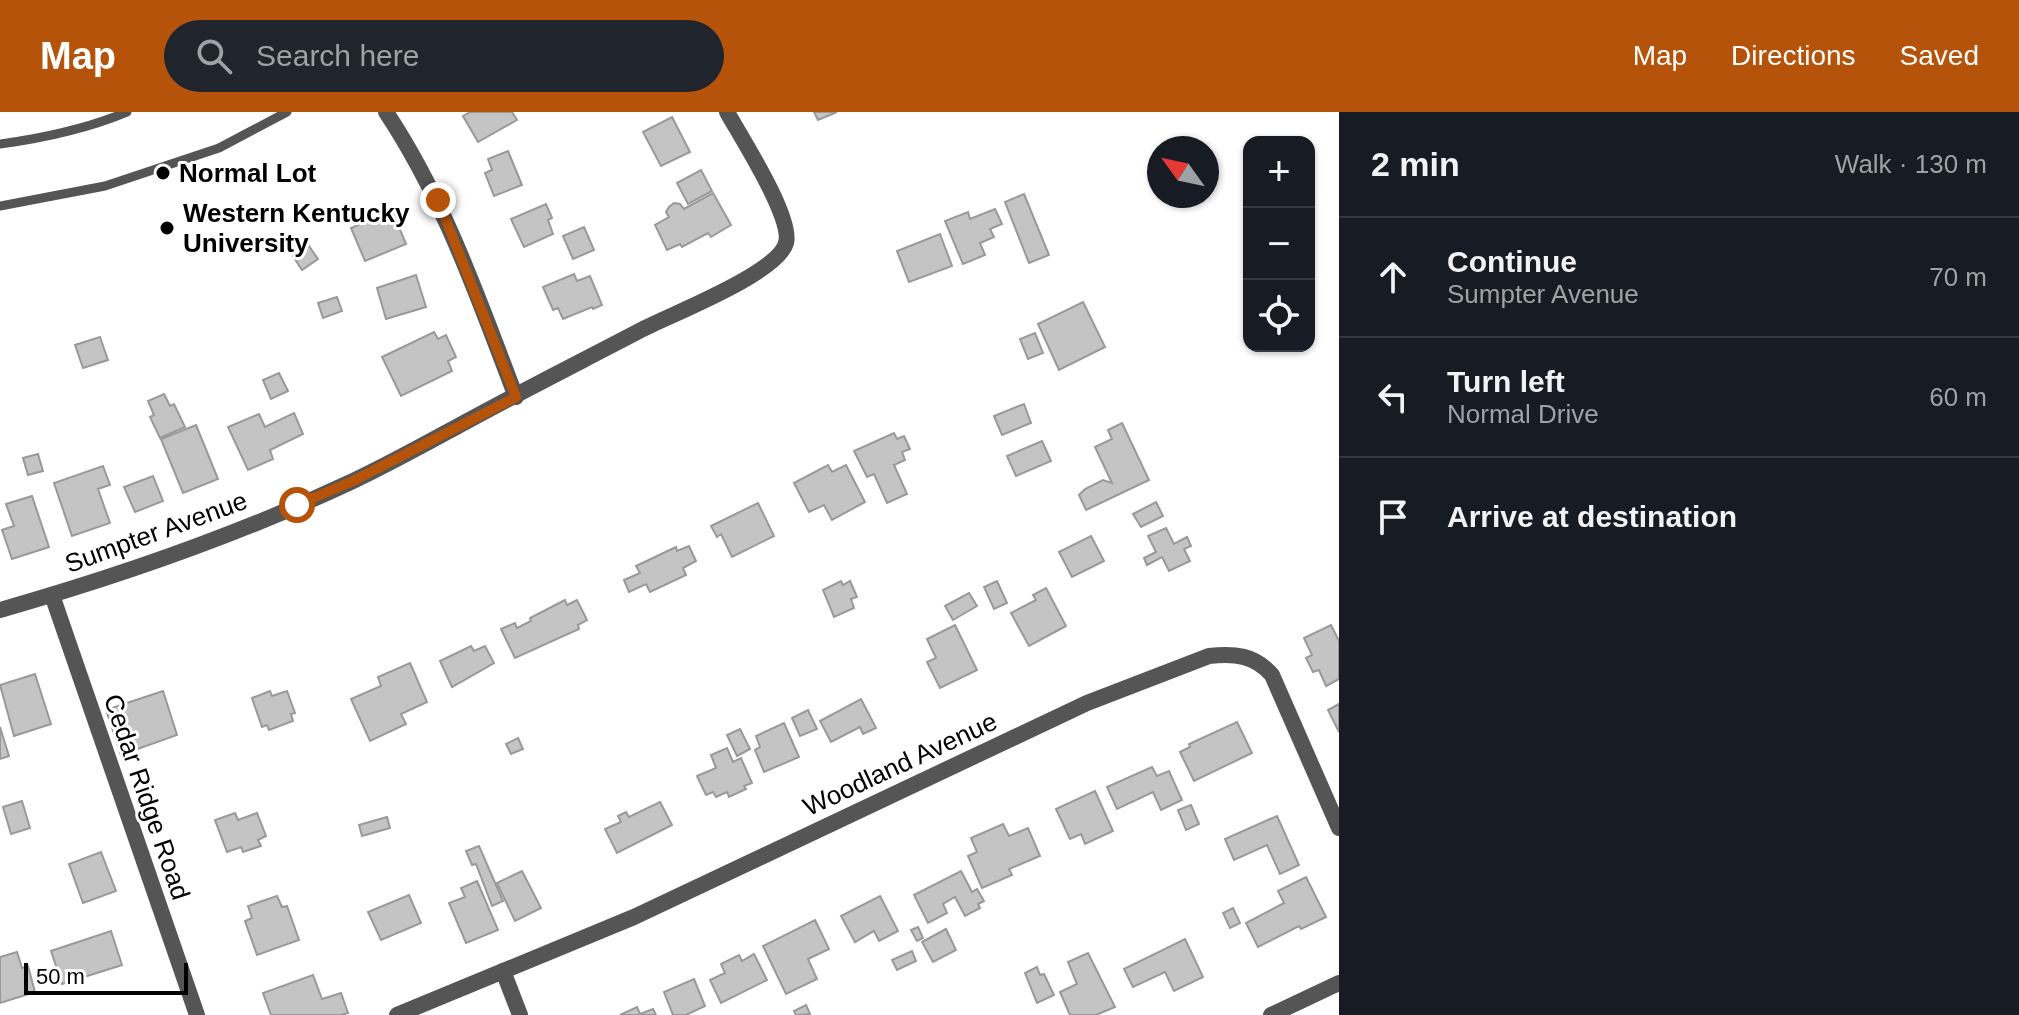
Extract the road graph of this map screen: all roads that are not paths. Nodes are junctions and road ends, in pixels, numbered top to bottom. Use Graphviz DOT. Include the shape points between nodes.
graph roads {
  1 [pos="127,112"];
  2 [pos="287,112"];
  3 [pos="386,112"];
  4 [pos="727,112"];
  5 [pos="0,144"];
  6 [pos="0,206"];
  7 [pos="516,397"];
  8 [pos="52,595"];
  9 [pos="0,610"];
  10 [pos="1339,828"];
  11 [pos="503,971"];
  12 [pos="1339,983"];
  13 [pos="197,1015"];
  14 [pos="397,1015"];
  15 [pos="520,1015"];
  16 [pos="1271,1015"];
  1 -- 5 [label="lane" via="44,138"];
  2 -- 6 [label="lane" via="219,148 105,186"];
  3 -- 7 [label="street" via="444,214"];
  4 -- 7 [label="street, Sumpter Avenue" via="774,197 783,220 782,252 743,280"];
  7 -- 8 [label="street, Sumpter Avenue" via="318,497 143,566"];
  8 -- 9 [label="street, Sumpter Avenue"];
  8 -- 13 [label="street, Cedar Ridge Road"];
  10 -- 11 [label="street, Woodland Avenue" via="1272,675 1245,657 1209,656 1087,703 634,917"];
  11 -- 14 [label="street, Woodland Avenue"];
  11 -- 15 [label="street"];
  12 -- 16 [label="street"];
}
